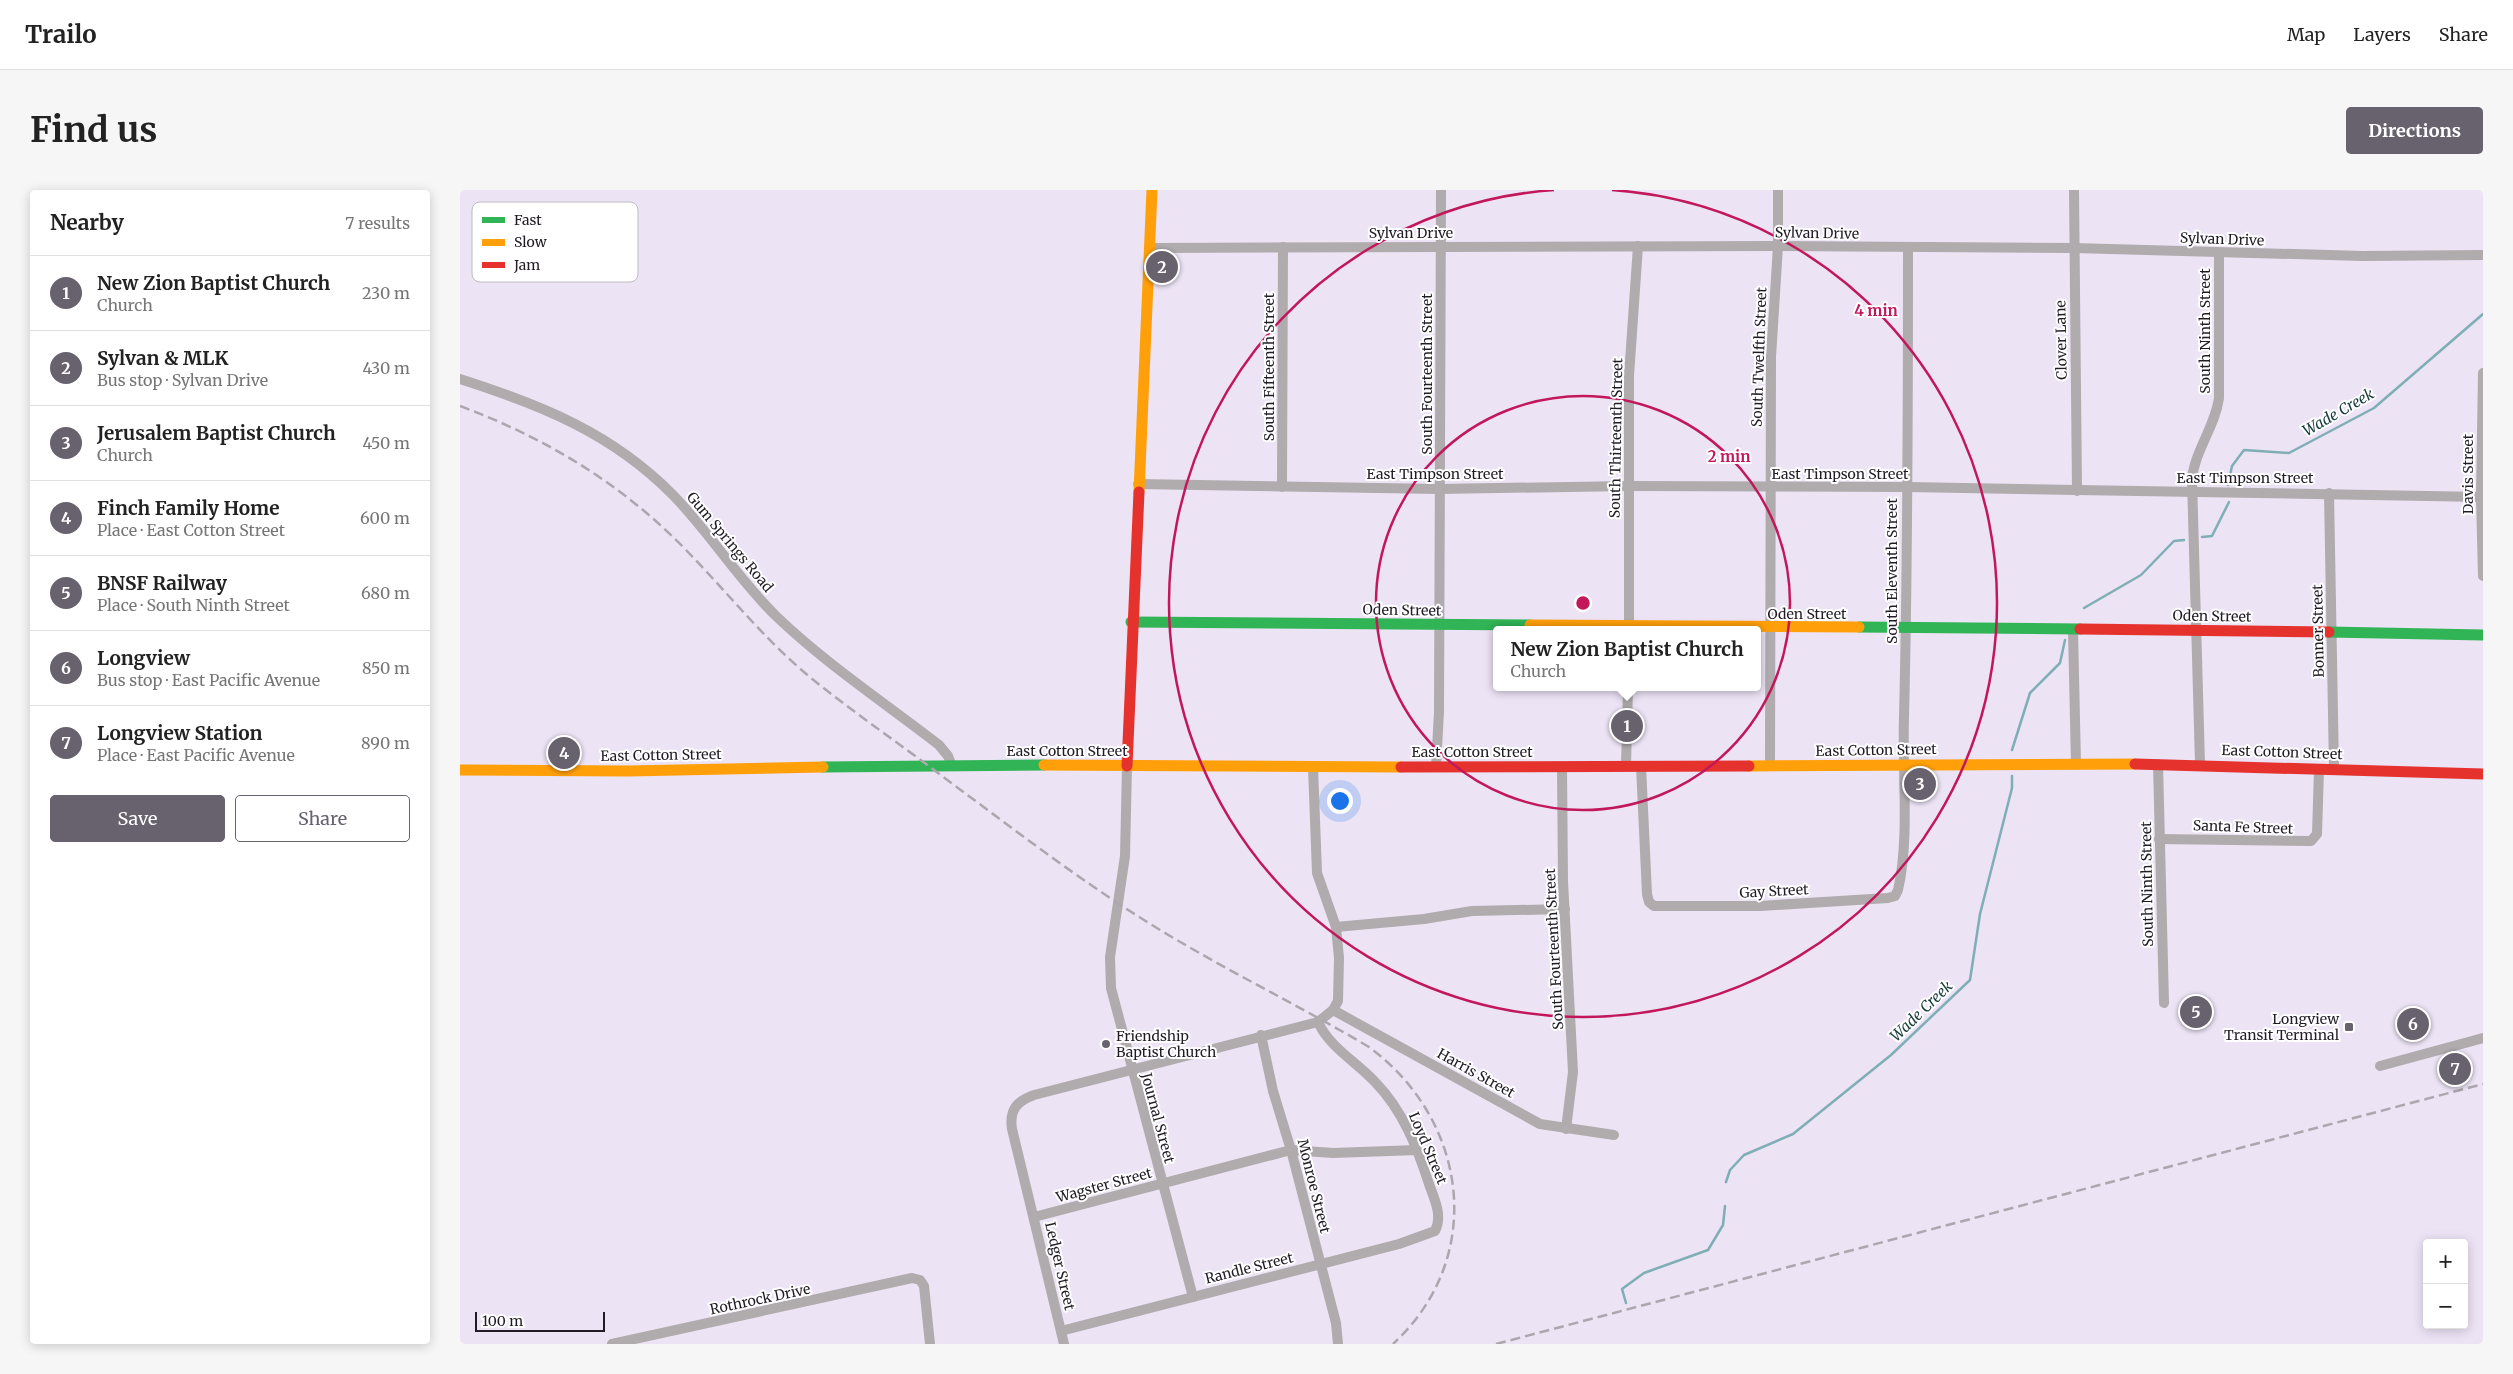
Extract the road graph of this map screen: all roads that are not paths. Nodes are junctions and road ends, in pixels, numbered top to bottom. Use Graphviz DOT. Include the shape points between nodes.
graph roads {
  1 [pos="1152,190"];
  2 [pos="1441,190"];
  3 [pos="1778,190"];
  4 [pos="2074,190"];
  5 [pos="1442,246"];
  6 [pos="1638,246"];
  7 [pos="1778,246"];
  8 [pos="1283,247"];
  9 [pos="1908,247"];
  10 [pos="1150,248"];
  11 [pos="2074,248"];
  12 [pos="2220,253"];
  13 [pos="2483,255"];
  14 [pos="2483,373"];
  15 [pos="460,378"];
  16 [pos="1138,484"];
  17 [pos="1628,486"];
  18 [pos="1282,487"];
  19 [pos="1770,487"];
  20 [pos="1907,487"];
  21 [pos="1439,489"];
  22 [pos="2077,490"];
  23 [pos="2192,492"];
  24 [pos="2329,493"];
  25 [pos="2482,497"];
  26 [pos="2483,576"];
  27 [pos="1131,622"];
  28 [pos="1439,626"];
  29 [pos="1629,626"];
  30 [pos="1493,627"];
  31 [pos="1761,628"];
  32 [pos="1769,628"];
  33 [pos="1906,629"];
  34 [pos="2073,630"];
  35 [pos="2196,630"];
  36 [pos="2332,633"];
  37 [pos="2483,635"];
  38 [pos="1628,691"];
  39 [pos="1902,764"];
  40 [pos="2076,764"];
  41 [pos="2158,764"];
  42 [pos="2200,764"];
  43 [pos="952,766"];
  44 [pos="1126,766"];
  45 [pos="1626,766"];
  46 [pos="1641,766"];
  47 [pos="1770,766"];
  48 [pos="1313,767"];
  49 [pos="1436,767"];
  50 [pos="1562,767"];
  51 [pos="2319,769"];
  52 [pos="2334,769"];
  53 [pos="460,770"];
  54 [pos="2483,774"];
  55 [pos="2159,839"];
  56 [pos="1896,894"];
  57 [pos="1565,909"];
  58 [pos="1336,927"];
  59 [pos="2164,1003"];
  60 [pos="1333,1010"];
  61 [pos="1318,1022"];
  62 [pos="1261,1036"];
  63 [pos="2483,1038"];
  64 [pos="2380,1066"];
  65 [pos="1131,1070"];
  66 [pos="1566,1129"];
  67 [pos="1614,1135"];
  68 [pos="1291,1150"];
  69 [pos="1417,1150"];
  70 [pos="1162,1184"];
  71 [pos="1034,1217"];
  72 [pos="1438,1225"];
  73 [pos="1319,1264"];
  74 [pos="1193,1297"];
  75 [pos="1061,1331"];
  76 [pos="612,1344"];
  77 [pos="930,1344"];
  78 [pos="1064,1344"];
  79 [pos="1338,1344"];
  1 -- 10 [label="main road"];
  2 -- 5 [label="street, South Fourteenth Street"];
  3 -- 7 [label="street, South Twelfth Street"];
  4 -- 11 [label="street, Clover Lane"];
  5 -- 6 [label="street, Sylvan Drive"];
  5 -- 8 [label="street, Sylvan Drive"];
  5 -- 21 [label="street, South Fourteenth Street"];
  6 -- 7 [label="street, Sylvan Drive"];
  6 -- 17 [label="street, South Thirteenth Street" via="1630,364"];
  7 -- 9 [label="street, Sylvan Drive"];
  7 -- 19 [label="street, South Twelfth Street" via="1771,357"];
  8 -- 10 [label="street, Sylvan Drive"];
  8 -- 18 [label="street, South Fifteenth Street"];
  9 -- 11 [label="street, Sylvan Drive"];
  9 -- 20 [label="street, South Eleventh Street"];
  10 -- 16 [label="main road"];
  11 -- 12 [label="street, Sylvan Drive"];
  11 -- 22 [label="street, Clover Lane"];
  12 -- 13 [label="street, Sylvan Drive"];
  12 -- 23 [label="street, South Ninth Street" via="2219,398 2214,419 2194,463"];
  14 -- 25 [label="street, Davis Street"];
  15 -- 43 [label="street, Gum Springs Road" via="560,414 605,440 642,467 680,504 776,616 939,745"];
  16 -- 18 [label="street, East Timpson Street"];
  16 -- 27 [label="main road"];
  17 -- 19 [label="street, East Timpson Street"];
  17 -- 21 [label="street, East Timpson Street"];
  17 -- 29 [label="street, South Thirteenth Street"];
  18 -- 21 [label="street, East Timpson Street"];
  19 -- 20 [label="street, East Timpson Street"];
  19 -- 32 [label="street, South Twelfth Street"];
  20 -- 22 [label="street, East Timpson Street"];
  20 -- 33 [label="street, South Eleventh Street"];
  21 -- 28 [label="street, South Fourteenth Street"];
  22 -- 23 [label="street, East Timpson Street"];
  23 -- 24 [label="street, East Timpson Street"];
  23 -- 35 [label="street, South Ninth Street"];
  24 -- 25 [label="street, East Timpson Street"];
  24 -- 36 [label="street, Bonner Street"];
  25 -- 26 [label="street, Davis Street"];
  27 -- 28 [label="main road, Oden Street"];
  27 -- 44 [label="main road"];
  28 -- 30 [label="main road, Oden Street"];
  28 -- 49 [label="street, South Fourteenth Street"];
  31 -- 32 [label="main road, Oden Street"];
  32 -- 33 [label="main road, Oden Street"];
  32 -- 47 [label="street, South Twelfth Street"];
  33 -- 34 [label="main road, Oden Street"];
  33 -- 39 [label="street, South Eleventh Street"];
  34 -- 35 [label="main road, Oden Street"];
  34 -- 40 [label="street"];
  35 -- 36 [label="main road, Oden Street"];
  35 -- 42 [label="street, South Ninth Street"];
  36 -- 37 [label="main road, Oden Street"];
  36 -- 52 [label="street, Bonner Street"];
  38 -- 45 [label="street"];
  39 -- 40 [label="main road, East Cotton Street"];
  39 -- 47 [label="main road, East Cotton Street"];
  39 -- 56 [label="street, South Eleventh Street" via="1904,836 1900,885"];
  40 -- 41 [label="main road, East Cotton Street"];
  41 -- 42 [label="main road, East Cotton Street"];
  41 -- 55 [label="street, South Ninth Street"];
  42 -- 51 [label="main road, East Cotton Street"];
  43 -- 44 [label="main road, East Cotton Street"];
  43 -- 53 [label="main road, East Cotton Street"];
  44 -- 48 [label="main road, East Cotton Street"];
  44 -- 65 [label="street, Journal Street" via="1124,863 1110,976"];
  45 -- 46 [label="main road, East Cotton Street"];
  45 -- 50 [label="main road, East Cotton Street"];
  46 -- 47 [label="main road, East Cotton Street"];
  46 -- 56 [label="street, Gay Street" via="1648,894 1652,905 1760,906 1888,898"];
  48 -- 49 [label="main road, East Cotton Street"];
  48 -- 58 [label="street" via="1317,873"];
  49 -- 50 [label="main road, East Cotton Street"];
  50 -- 57 [label="street, South Fourteenth Street"];
  51 -- 52 [label="main road, East Cotton Street"];
  51 -- 55 [label="street, Santa Fe Street" via="2317,834 2312,841"];
  52 -- 54 [label="main road, East Cotton Street"];
  55 -- 59 [label="street, South Ninth Street"];
  57 -- 58 [label="street" via="1472,912 1424,920"];
  57 -- 66 [label="street, South Fourteenth Street" via="1573,1072"];
  58 -- 60 [label="street" via="1339,989"];
  60 -- 61 [label="street"];
  60 -- 66 [label="street, Harris Street" via="1540,1124"];
  61 -- 62 [label="street"];
  61 -- 69 [label="street, Loyd Street" via="1332,1042 1383,1091 1402,1117"];
  62 -- 65 [label="street"];
  62 -- 68 [label="street, Monroe Street"];
  63 -- 64 [label="street"];
  65 -- 70 [label="street, Journal Street"];
  65 -- 71 [label="street, Ledger Street" via="1034,1095 1014,1107 1012,1129"];
  66 -- 67 [label="street, Harris Street"];
  68 -- 69 [label="street, Wagster Street" via="1341,1153"];
  68 -- 70 [label="street, Wagster Street"];
  68 -- 73 [label="street, Monroe Street"];
  69 -- 72 [label="street, Loyd Street" via="1435,1200"];
  70 -- 71 [label="street, Wagster Street"];
  70 -- 74 [label="street, Journal Street"];
  71 -- 75 [label="street, Ledger Street"];
  72 -- 73 [label="street, Randle Street" via="1428,1235"];
  73 -- 74 [label="street, Randle Street"];
  73 -- 79 [label="street, Monroe Street" via="1336,1324"];
  74 -- 75 [label="street, Randle Street"];
  75 -- 78 [label="street, Ledger Street"];
  76 -- 77 [label="street, Rothrock Drive" via="912,1278 920,1280 924,1286"];
}
